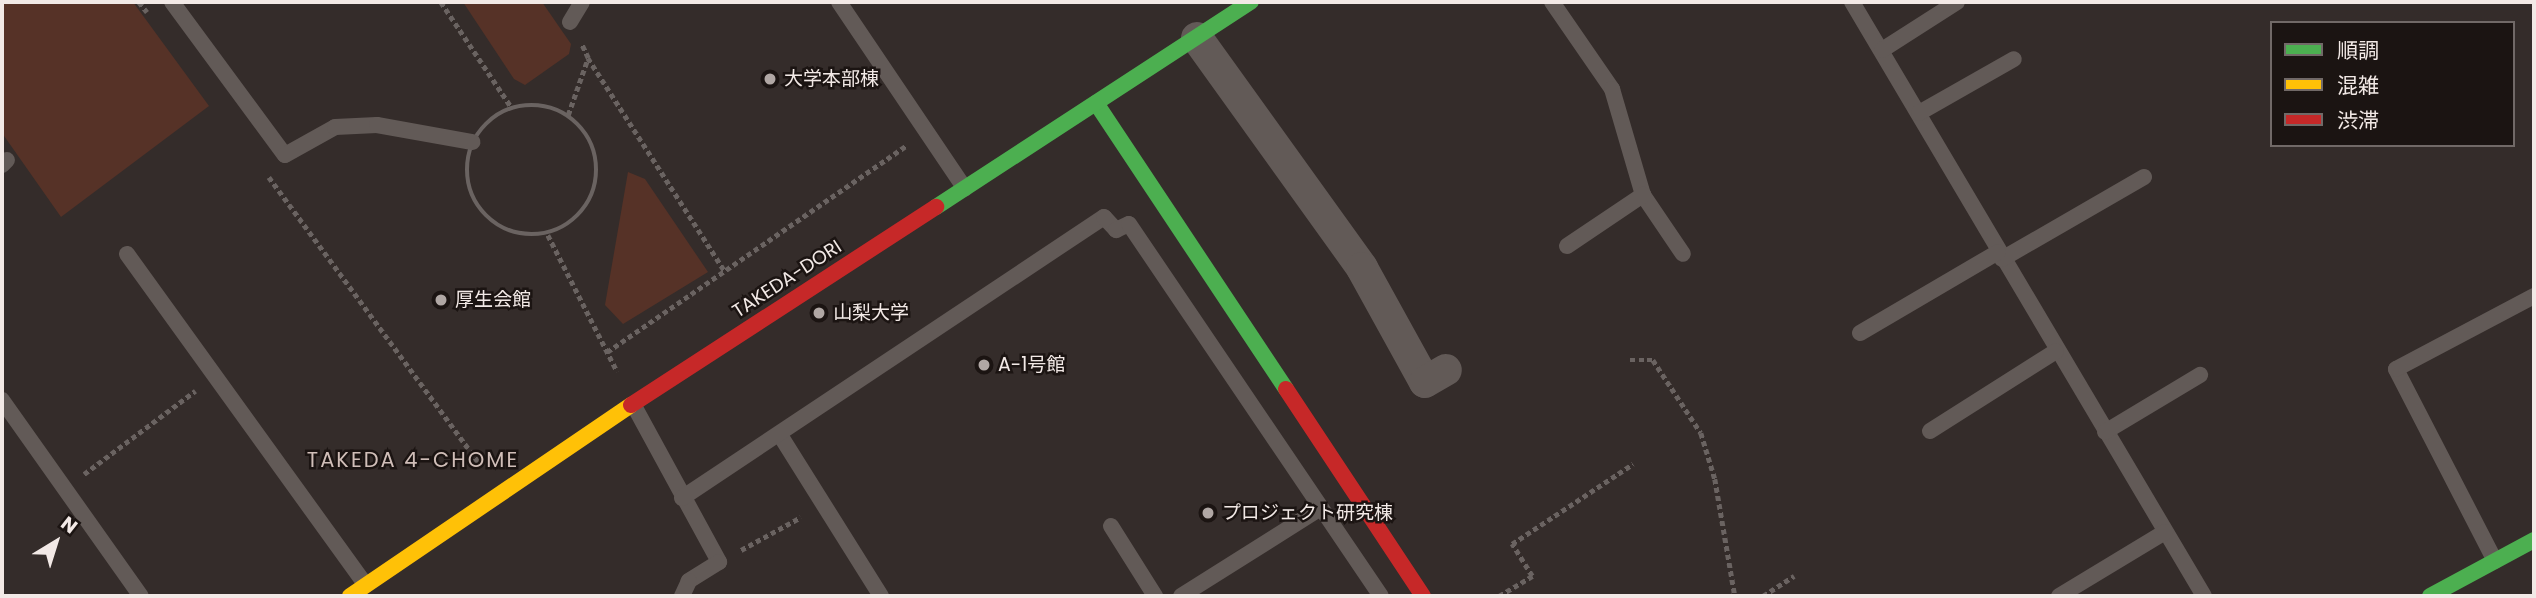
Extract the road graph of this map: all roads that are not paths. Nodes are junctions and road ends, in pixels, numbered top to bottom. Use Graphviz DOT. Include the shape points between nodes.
graph roads {
  1 [pos="172,2"];
  2 [pos="582,2"];
  3 [pos="839,2"];
  4 [pos="1251,2"];
  5 [pos="1552,2"];
  6 [pos="1853,2"];
  7 [pos="1957,2"];
  8 [pos="570,22"];
  9 [pos="1197,38"];
  10 [pos="1882,50"];
  11 [pos="2014,59"];
  12 [pos="1096,103"];
  13 [pos="1919,113"];
  14 [pos="472,142"];
  15 [pos="2144,177"];
  16 [pos="965,188"];
  17 [pos="1643,195"];
  18 [pos="1567,246"];
  19 [pos="127,254"];
  20 [pos="1683,254"];
  21 [pos="2000,255"];
  22 [pos="2534,296"];
  23 [pos="1860,333"];
  24 [pos="2056,351"];
  25 [pos="1446,370"];
  26 [pos="2200,375"];
  27 [pos="2,400"];
  28 [pos="633,404"];
  29 [pos="1930,431"];
  30 [pos="2105,432"];
  31 [pos="780,435"];
  32 [pos="682,498"];
  33 [pos="1321,508"];
  34 [pos="1111,526"];
  35 [pos="2165,532"];
  36 [pos="2534,540"];
  37 [pos="2495,561"];
  38 [pos="366,585"];
  39 [pos="141,596"];
  40 [pos="350,596"];
  41 [pos="682,596"];
  42 [pos="881,596"];
  43 [pos="1155,596"];
  44 [pos="1181,596"];
  45 [pos="1381,596"];
  46 [pos="1423,596"];
  47 [pos="2059,596"];
  48 [pos="2204,596"];
  49 [pos="2430,596"];
  1 -- 14 [label="lane" via="285,155 335,127 377,125"];
  2 -- 8 [label="lane"];
  3 -- 16 [label="lane"];
  4 -- 9 [label="main road, TAKEDA-DORI"];
  5 -- 17 [label="lane" via="1612,89"];
  6 -- 10 [label="lane"];
  7 -- 10 [label="lane"];
  9 -- 12 [label="main road, TAKEDA-DORI"];
  9 -- 25 [label="street" via="1363,268 1425,382"];
  10 -- 13 [label="lane"];
  11 -- 13 [label="lane"];
  12 -- 16 [label="main road, TAKEDA-DORI"];
  12 -- 46 [label="main road"];
  13 -- 21 [label="lane"];
  15 -- 21 [label="lane"];
  16 -- 28 [label="main road, TAKEDA-DORI"];
  17 -- 18 [label="lane"];
  17 -- 20 [label="lane"];
  19 -- 38 [label="lane"];
  21 -- 23 [label="lane"];
  21 -- 24 [label="lane"];
  22 -- 37 [label="lane" via="2396,369"];
  24 -- 29 [label="lane"];
  24 -- 30 [label="lane"];
  26 -- 30 [label="lane"];
  27 -- 39 [label="lane"];
  28 -- 32 [label="lane"];
  28 -- 38 [label="main road, TAKEDA-DORI"];
  30 -- 35 [label="lane"];
  31 -- 32 [label="lane"];
  31 -- 33 [label="lane" via="1104,217 1116,230 1129,224"];
  31 -- 42 [label="lane"];
  32 -- 41 [label="lane" via="719,562 689,582"];
  33 -- 44 [label="lane"];
  33 -- 45 [label="lane"];
  34 -- 43 [label="lane"];
  35 -- 47 [label="lane"];
  35 -- 48 [label="lane"];
  36 -- 37 [label="main road"];
  37 -- 49 [label="main road"];
  38 -- 40 [label="main road, TAKEDA-DORI"];
}
